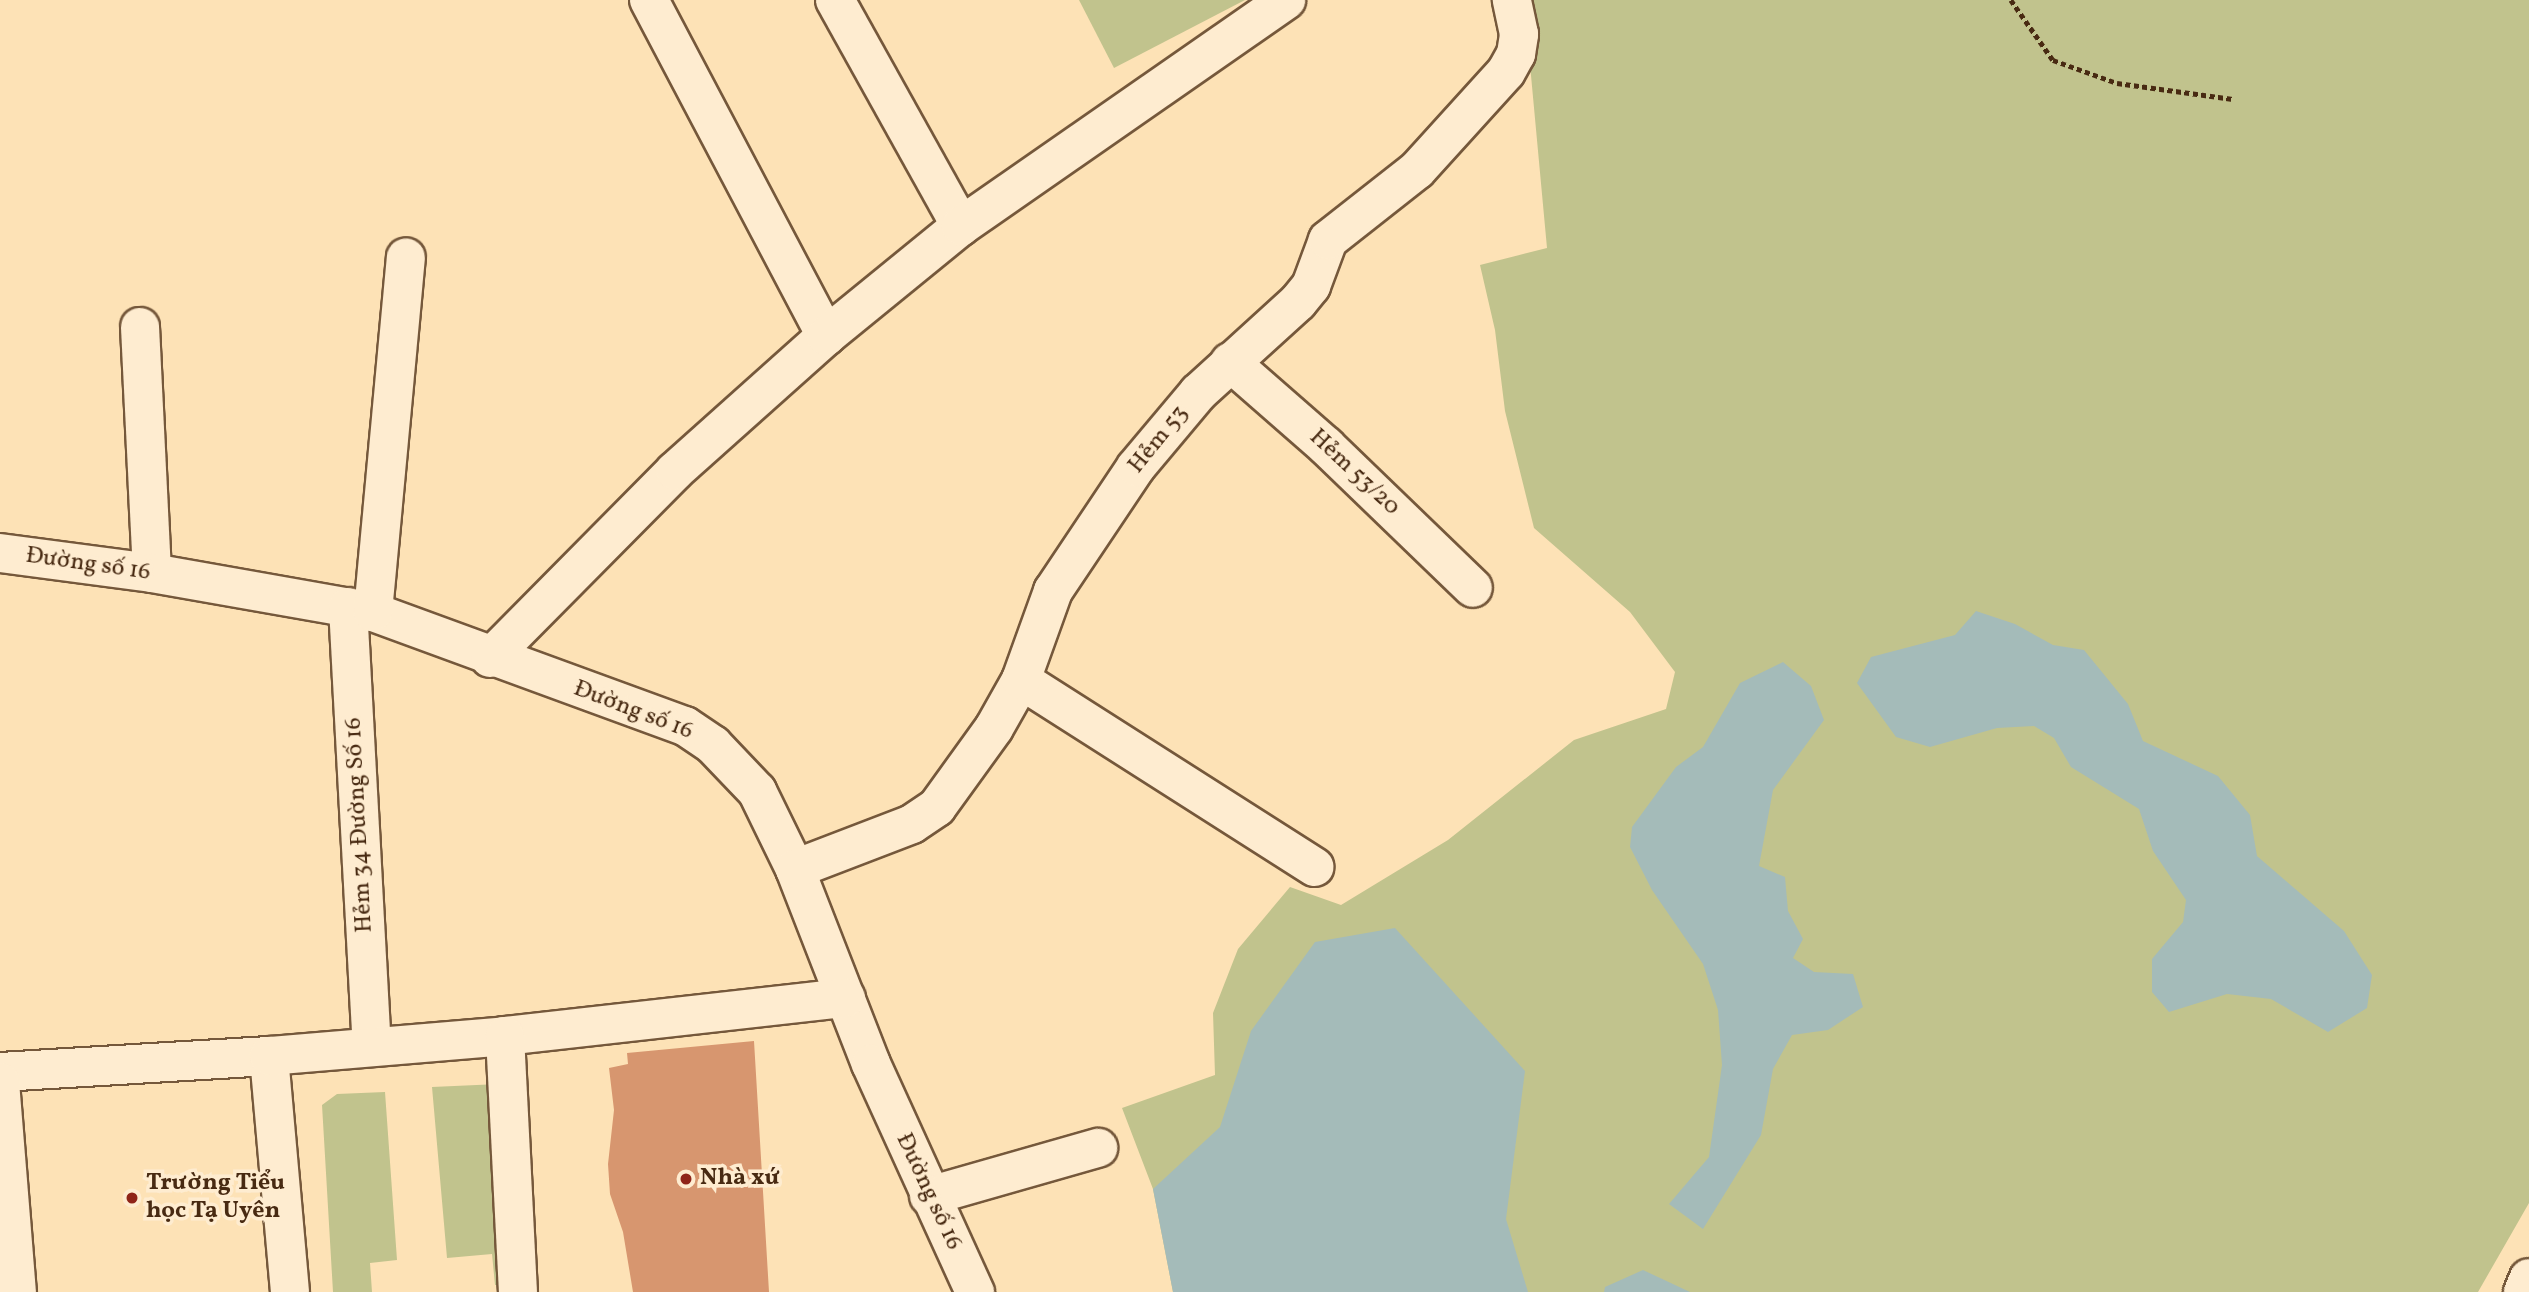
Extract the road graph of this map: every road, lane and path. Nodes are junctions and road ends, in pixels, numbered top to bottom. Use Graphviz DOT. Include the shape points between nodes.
graph roads {
  1 [pos="649,0"];
  2 [pos="835,0"];
  3 [pos="1286,0"];
  4 [pos="1512,0"];
  5 [pos="2011,0"];
  6 [pos="2233,99"];
  7 [pos="961,226"];
  8 [pos="406,258"];
  9 [pos="140,327"];
  10 [pos="826,336"];
  11 [pos="1230,362"];
  12 [pos="0,553"];
  13 [pos="152,573"];
  14 [pos="1473,588"];
  15 [pos="360,610"];
  16 [pos="490,658"];
  17 [pos="1021,680"];
  18 [pos="1315,867"];
  19 [pos="795,869"];
  20 [pos="846,998"];
  21 [pos="505,1036"];
  22 [pos="372,1044"];
  23 [pos="269,1056"];
  24 [pos="0,1073"];
  25 [pos="0,1082"];
  26 [pos="1098,1148"];
  27 [pos="929,1196"];
  28 [pos="2529,1278"];
  29 [pos="17,1292"];
  30 [pos="290,1292"];
  31 [pos="518,1292"];
  32 [pos="975,1292"];
  33 [pos="2524,1292"];
  1 -- 10 [label="street"];
  2 -- 7 [label="street"];
  3 -- 7 [label="street"];
  4 -- 11 [label="street, Hẻm 53" via="1519,34 1516,54 1506,72 1417,170 1328,240 1311,286"];
  5 -- 6 [label="path" via="2053,60 2117,83"];
  7 -- 10 [label="street"];
  8 -- 15 [label="street, Hẻm 34 Đường Số 16"];
  9 -- 13 [label="street"];
  10 -- 16 [label="street" via="675,471"];
  11 -- 14 [label="street, Hẻm 53/20" via="1326,446"];
  11 -- 17 [label="street, Hẻm 53" via="1172,421 1081,543 1053,591"];
  12 -- 13 [label="street, Đường số 16"];
  13 -- 15 [label="street, Đường số 16"];
  15 -- 16 [label="street, Đường số 16"];
  15 -- 22 [label="street, Hẻm 34 Đường Số 16"];
  16 -- 19 [label="street, Đường số 16" via="685,726 713,745 757,791"];
  17 -- 18 [label="street"];
  17 -- 19 [label="street, Hẻm 53" via="994,728 937,807 912,824"];
  19 -- 20 [label="street, Đường số 16"];
  20 -- 21 [label="street"];
  20 -- 27 [label="street, Đường số 16"];
  21 -- 22 [label="street"];
  21 -- 31 [label="street"];
  22 -- 23 [label="street"];
  23 -- 24 [label="street"];
  23 -- 30 [label="street"];
  25 -- 29 [label="street"];
  26 -- 27 [label="street"];
  27 -- 32 [label="street, Đường số 16"];
  28 -- 33 [label="street"];
}
